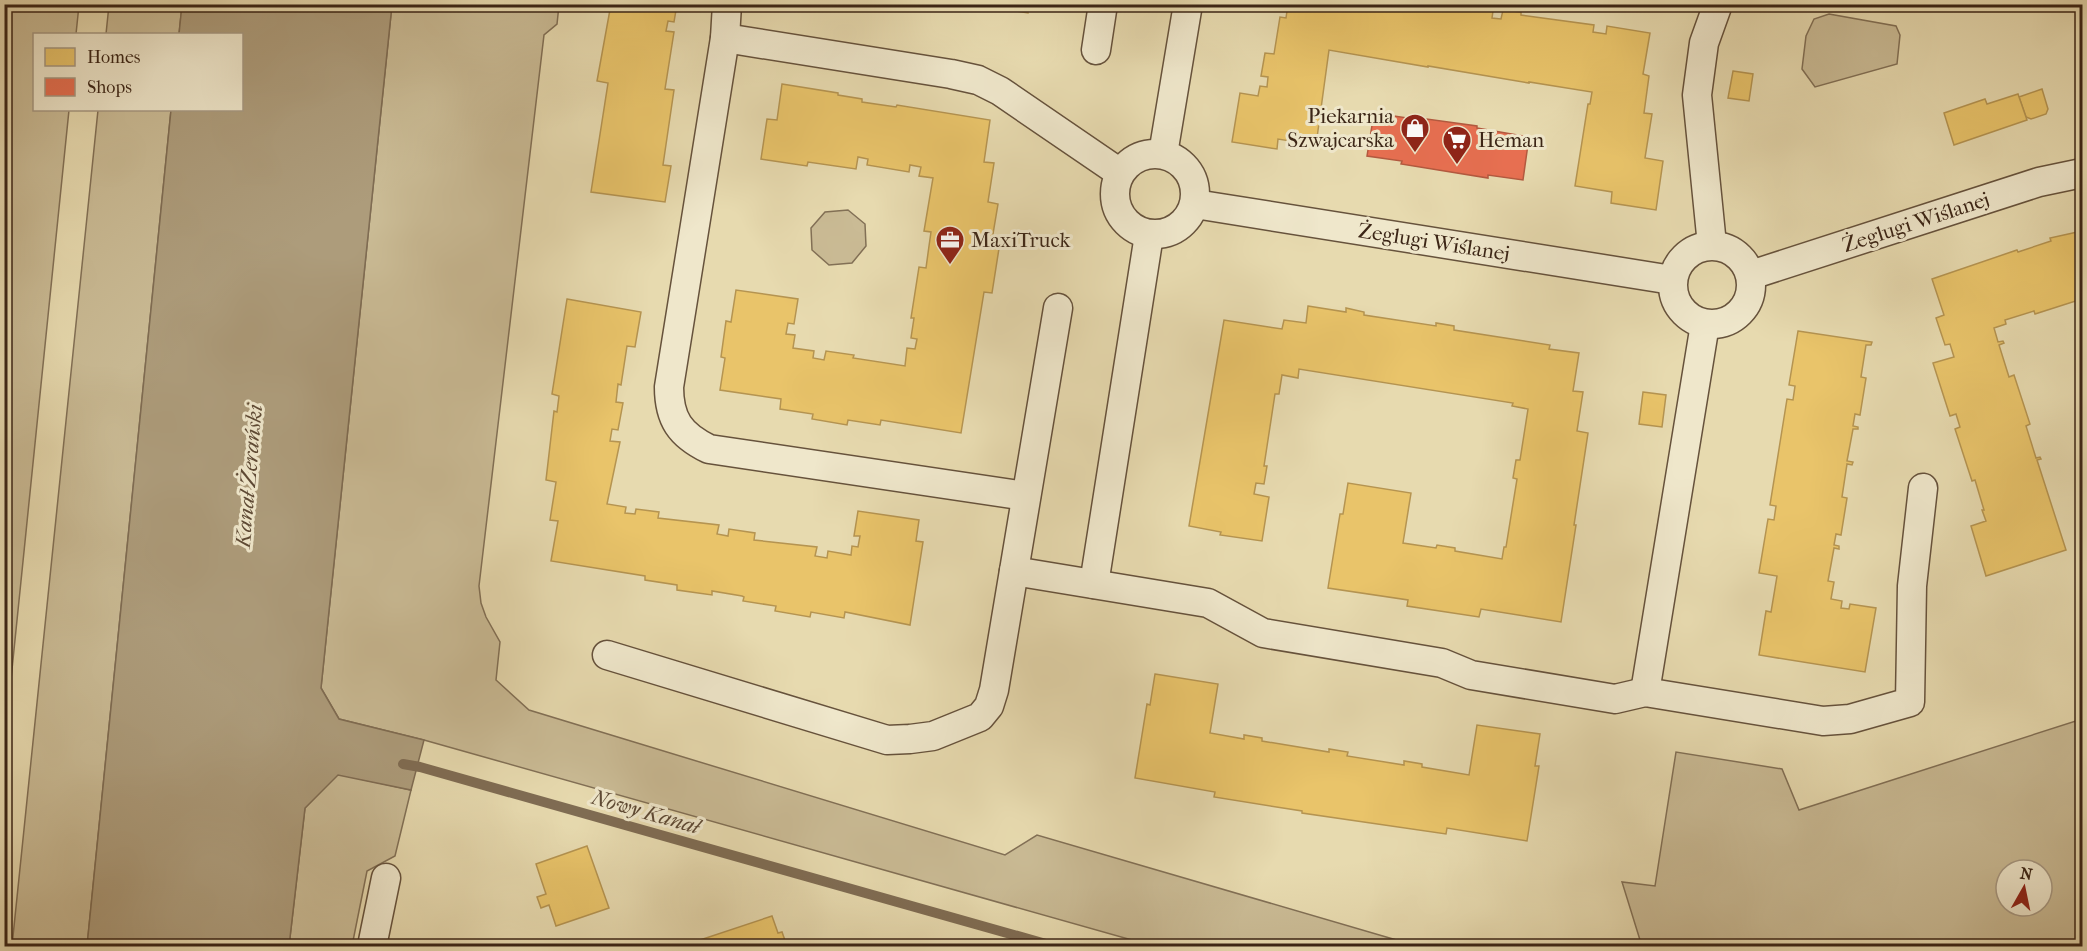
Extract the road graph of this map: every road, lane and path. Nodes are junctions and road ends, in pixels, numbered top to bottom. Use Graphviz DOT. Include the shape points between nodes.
graph roads {
  1 [pos="727,4"];
  2 [pos="1103,4"];
  3 [pos="1188,4"];
  4 [pos="1718,4"];
  5 [pos="725,38"];
  6 [pos="1096,50"];
  7 [pos="1163,154"];
  8 [pos="1120,173"];
  9 [pos="2082,173"];
  10 [pos="1195,204"];
  11 [pos="1149,235"];
  12 [pos="1712,245"];
  13 [pos="1751,276"];
  14 [pos="1672,280"];
  15 [pos="1058,308"];
  16 [pos="1705,324"];
  17 [pos="1923,488"];
  18 [pos="1026,496"];
  19 [pos="1014,571"];
  20 [pos="1094,584"];
  21 [pos="607,655"];
  22 [pos="1645,692"];
  23 [pos="386,878"];
  24 [pos="372,946"];
  1 -- 5 [label="street"];
  2 -- 6 [label="street"];
  3 -- 7 [label="street"];
  4 -- 12 [label="street" via="1704,43 1697,94"];
  5 -- 8 [label="street" via="978,80"];
  5 -- 18 [label="street" via="669,387 669,404 675,420 683,432 709,449"];
  7 -- 8 [label="street" via="1146,154 1131,161"];
  7 -- 10 [label="street" via="1179,161 1191,174"];
  8 -- 11 [label="street" via="1115,204 1134,229"];
  9 -- 13 [label="street, Żeglugi Wiślanej" via="2038,182"];
  10 -- 11 [label="street" via="1183,224 1167,233"];
  10 -- 14 [label="street, Żeglugi Wiślanej"];
  11 -- 20 [label="street"];
  12 -- 13 [label="street" via="1737,253"];
  12 -- 14 [label="street" via="1689,253 1680,261"];
  13 -- 16 [label="street" via="1750,295 1741,312 1718,324"];
  14 -- 16 [label="street" via="1674,298 1681,310"];
  15 -- 18 [label="street"];
  16 -- 22 [label="street"];
  17 -- 22 [label="street" via="1912,586 1910,702 1850,719 1823,722"];
  18 -- 19 [label="street"];
  19 -- 20 [label="street"];
  19 -- 21 [label="street" via="989,706 980,717 933,736 887,740"];
  20 -- 22 [label="street" via="1208,603 1263,633 1442,663 1471,675 1615,699"];
  23 -- 24 [label="street"];
}
